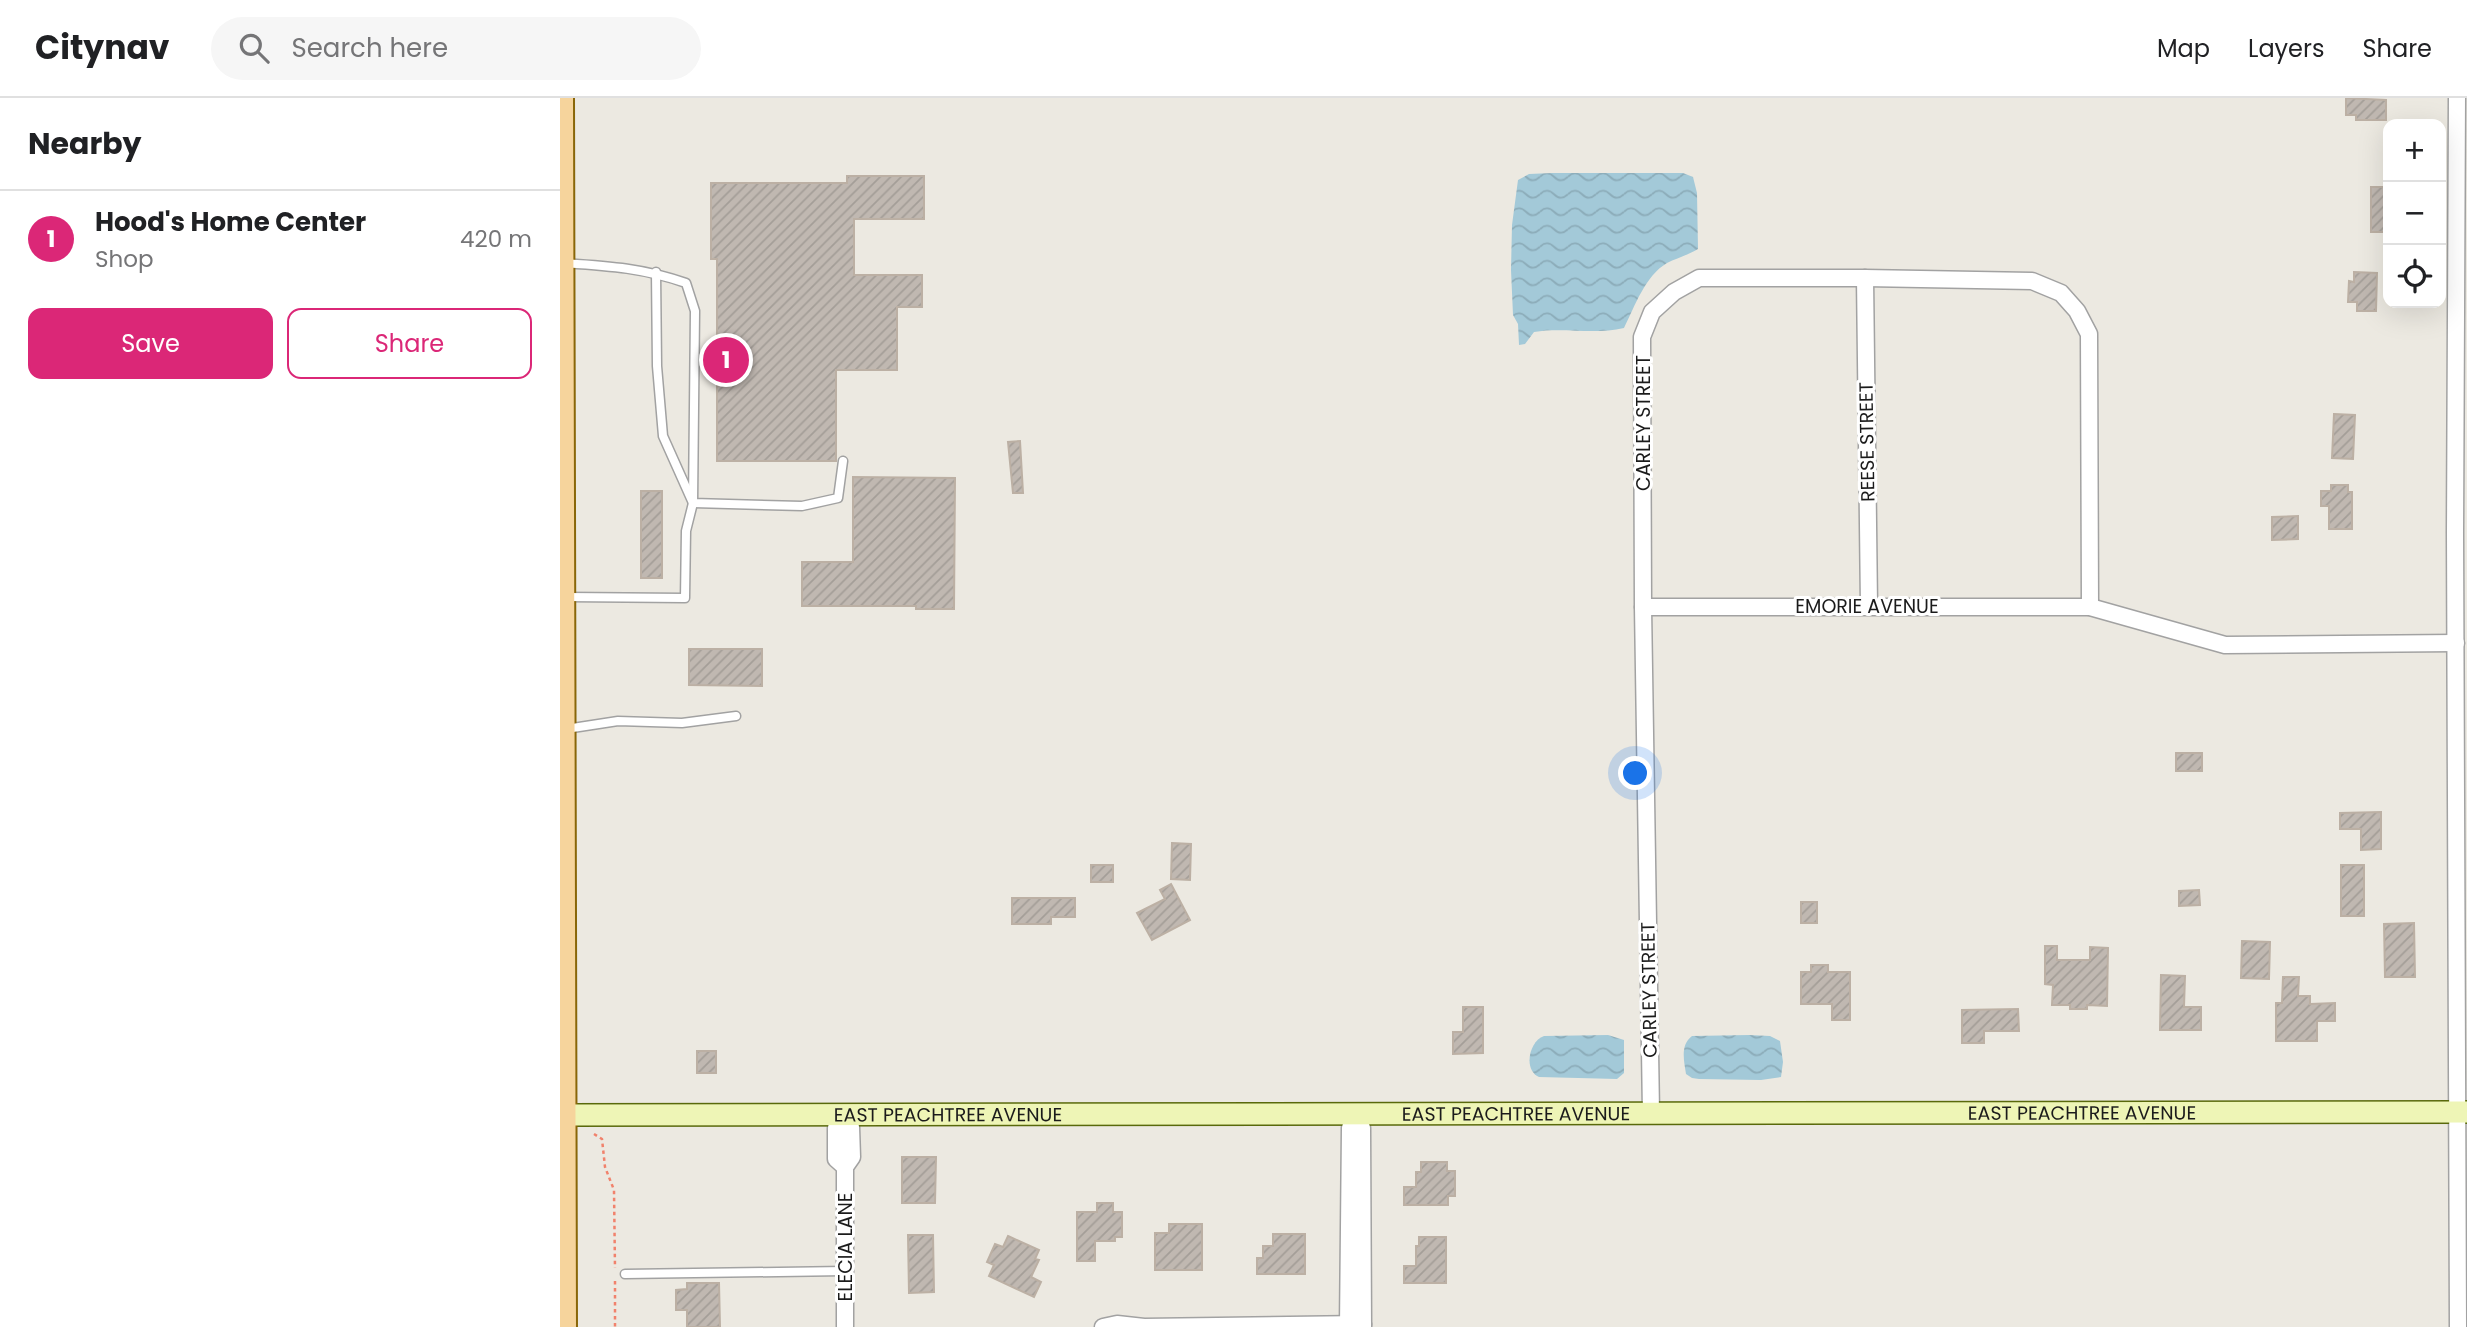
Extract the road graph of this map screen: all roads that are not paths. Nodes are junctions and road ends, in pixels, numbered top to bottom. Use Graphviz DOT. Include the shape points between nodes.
graph roads {
  1 [pos="561,98"];
  2 [pos="2457,98"];
  3 [pos="561,160"];
  4 [pos="561,263"];
  5 [pos="656,272"];
  6 [pos="1865,278"];
  7 [pos="561,408"];
  8 [pos="844,460"];
  9 [pos="561,488"];
  10 [pos="693,503"];
  11 [pos="563,597"];
  12 [pos="1869,606"];
  13 [pos="1643,607"];
  14 [pos="2090,607"];
  15 [pos="562,635"];
  16 [pos="2456,643"];
  17 [pos="736,716"];
  18 [pos="563,729"];
  19 [pos="561,876"];
  20 [pos="2462,1112"];
  21 [pos="1355,1113"];
  22 [pos="1651,1113"];
  23 [pos="562,1115"];
  24 [pos="844,1115"];
  25 [pos="845,1271"];
  26 [pos="625,1274"];
  27 [pos="1356,1326"];
  28 [pos="564,1327"];
  29 [pos="845,1327"];
  30 [pos="1103,1327"];
  31 [pos="2458,1327"];
  1 -- 3 [label="main road"];
  2 -- 16 [label="street"];
  3 -- 4 [label="main road"];
  4 -- 5 [label="lane"];
  4 -- 7 [label="main road"];
  5 -- 10 [label="lane" via="663,436"];
  5 -- 10 [label="lane" via="686,283 695,310"];
  6 -- 12 [label="street, REESE STREET"];
  6 -- 13 [label="street, CARLEY STREET" via="1699,278 1652,312 1642,337"];
  6 -- 14 [label="street, CARLEY STREET" via="2032,281 2061,293 2077,311 2089,334"];
  7 -- 9 [label="main road"];
  8 -- 10 [label="lane" via="838,498 802,506"];
  9 -- 11 [label="main road"];
  10 -- 11 [label="lane" via="686,531 685,598"];
  11 -- 15 [label="main road"];
  12 -- 13 [label="street, EMORIE AVENUE"];
  12 -- 14 [label="street, EMORIE AVENUE"];
  13 -- 22 [label="street, CARLEY STREET"];
  14 -- 16 [label="street, EMORIE AVENUE" via="2225,645"];
  15 -- 18 [label="main road"];
  16 -- 20 [label="street"];
  17 -- 18 [label="lane" via="682,723 618,721"];
  18 -- 19 [label="main road"];
  19 -- 23 [label="main road"];
  20 -- 22 [label="street, EAST PEACHTREE AVENUE"];
  20 -- 31 [label="street"];
  21 -- 22 [label="street, EAST PEACHTREE AVENUE"];
  21 -- 24 [label="street, EAST PEACHTREE AVENUE"];
  21 -- 27 [label="street" via="1350,1128"];
  23 -- 24 [label="street, EAST PEACHTREE AVENUE"];
  23 -- 28 [label="main road"];
  24 -- 25 [label="street, ELECIA LANE" via="836,1128 836,1159 845,1167"];
  25 -- 26 [label="lane"];
  25 -- 29 [label="street, ELECIA LANE"];
  27 -- 30 [label="street"];
}
